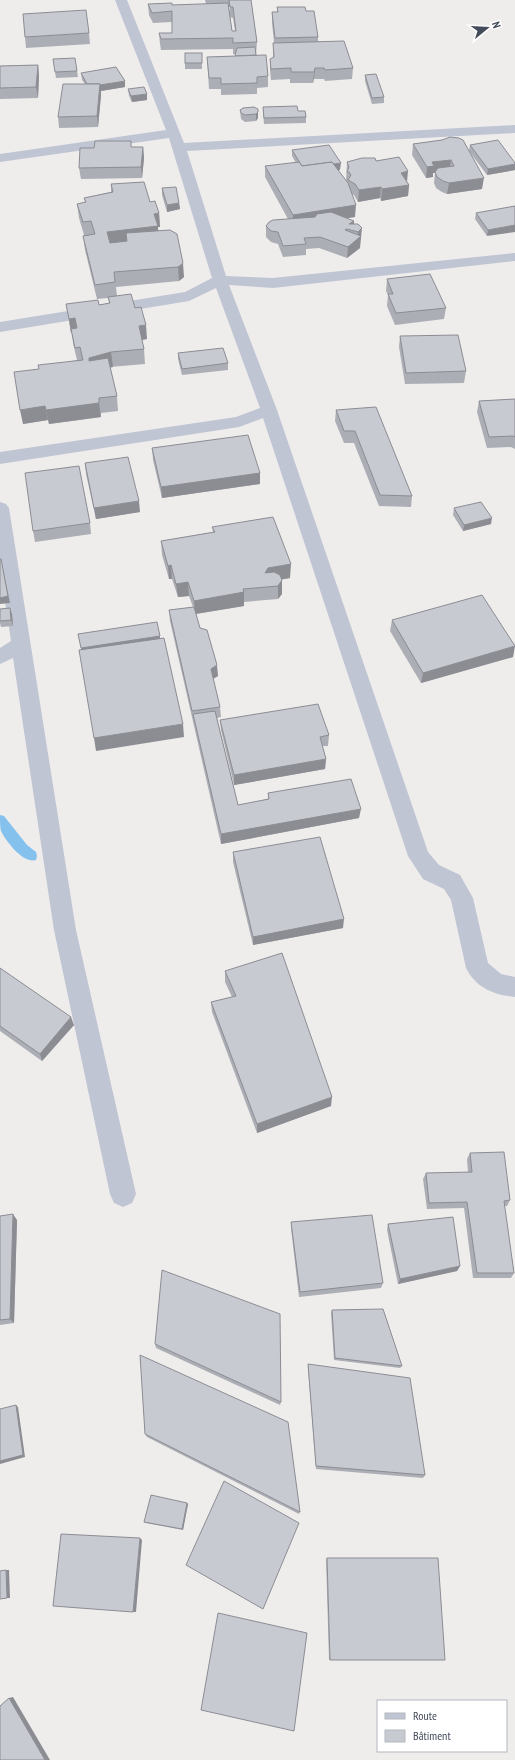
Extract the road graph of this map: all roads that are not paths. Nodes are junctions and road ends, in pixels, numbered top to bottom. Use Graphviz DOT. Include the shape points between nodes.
graph roads {
  1 [pos="121,0"];
  2 [pos="515,129"];
  3 [pos="174,133"];
  4 [pos="179,147"];
  5 [pos="0,158"];
  6 [pos="515,257"];
  7 [pos="220,280"];
  8 [pos="0,327"];
  9 [pos="269,410"];
  10 [pos="0,458"];
  11 [pos="0,508"];
  12 [pos="21,644"];
  13 [pos="0,657"];
  14 [pos="515,987"];
  15 [pos="123,1194"];
  1 -- 3 [label="street"];
  2 -- 4 [label="street"];
  3 -- 4 [label="street"];
  3 -- 5 [label="street"];
  4 -- 7 [label="street"];
  6 -- 7 [label="street" via="273,283"];
  7 -- 8 [label="street" via="189,296"];
  7 -- 9 [label="street"];
  9 -- 10 [label="street" via="239,422"];
  9 -- 14 [label="street" via="419,856 430,872 452,882 462,898 478,968 498,985"];
  11 -- 12 [label="street"];
  12 -- 13 [label="street"];
  12 -- 15 [label="street" via="65,930"];
}
